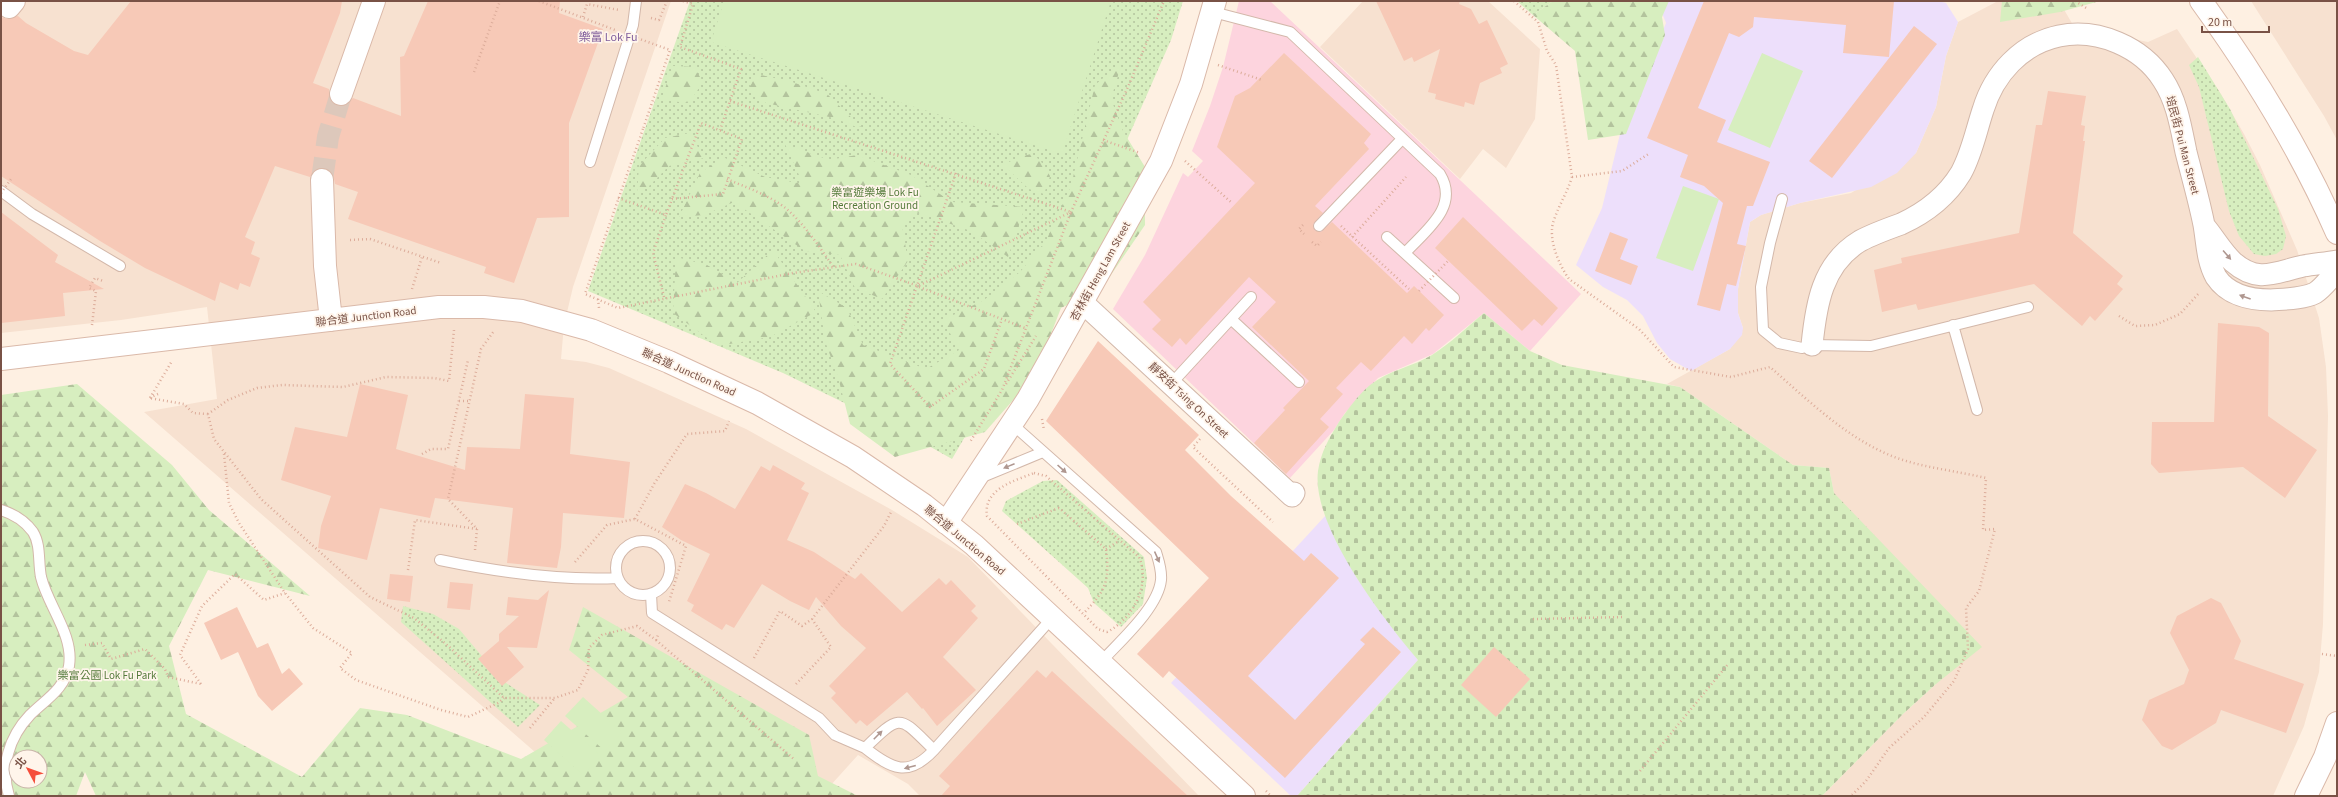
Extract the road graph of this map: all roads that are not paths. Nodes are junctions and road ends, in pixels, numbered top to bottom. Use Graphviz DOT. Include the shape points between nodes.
graph roads {
  1 [pos="374,1"];
  2 [pos="636,1"];
  3 [pos="2202,1"];
  4 [pos="1214,6"];
  5 [pos="342,94"];
  6 [pos="1402,139"];
  7 [pos="590,162"];
  8 [pos="322,180"];
  9 [pos="1,192"];
  10 [pos="1782,199"];
  11 [pos="2204,224"];
  12 [pos="1319,226"];
  13 [pos="2337,233"];
  14 [pos="1387,237"];
  15 [pos="1404,253"];
  16 [pos="2337,261"];
  17 [pos="120,266"];
  18 [pos="2337,271"];
  19 [pos="1251,297"];
  20 [pos="1454,298"];
  21 [pos="1082,302"];
  22 [pos="2028,307"];
  23 [pos="331,320"];
  24 [pos="1231,320"];
  25 [pos="1953,325"];
  26 [pos="1812,345"];
  27 [pos="1,359"];
  28 [pos="1300,382"];
  29 [pos="1171,384"];
  30 [pos="1977,410"];
  31 [pos="1012,424"];
  32 [pos="1043,452"];
  33 [pos="974,480"];
  34 [pos="1294,493"];
  35 [pos="1,510"];
  36 [pos="946,523"];
  37 [pos="440,560"];
  38 [pos="618,578"];
  39 [pos="651,594"];
  40 [pos="1053,617"];
  41 [pos="1101,662"];
  42 [pos="2337,723"];
  43 [pos="865,748"];
  44 [pos="934,750"];
  45 [pos="9,796"];
  46 [pos="1244,796"];
  47 [pos="2306,796"];
  1 -- 5 [label="main road"];
  2 -- 7 [label="lane" via="633,25"];
  3 -- 13 [label="main road" via="2240,55 2287,132"];
  4 -- 6 [label="lane" via="1290,32"];
  4 -- 21 [label="main road, 杏林街 Heng Lam Street" via="1191,84 1161,161"];
  6 -- 12 [label="lane"];
  6 -- 15 [label="lane" via="1440,174 1447,191 1447,202 1441,213"];
  8 -- 23 [label="main road" via="325,266"];
  9 -- 17 [label="lane" via="32,214"];
  10 -- 26 [label="lane" via="1761,287 1763,330 1779,343 1802,348"];
  11 -- 16 [label="street, 培民街 Pui Man Street, one-way" via="2233,262 2251,273 2277,275 2302,266"];
  18 -- 11 [label="street, 培民街 Pui Man Street, one-way" via="2315,292 2284,299 2253,299 2226,287 2217,278 2211,265"];
  11 -- 26 [label="street, 培民街 Pui Man Street" via="2176,110 2164,80 2154,67 2126,46 2111,40 2076,34 2045,40 2018,56 1997,78 1983,109 1967,159 1960,173 1940,199 1914,217 1860,241 1835,262 1820,293"];
  14 -- 15 [label="lane"];
  15 -- 20 [label="lane"];
  19 -- 24 [label="lane"];
  21 -- 29 [label="street, 靜安街 Tsing On Street"];
  21 -- 31 [label="main road, 杏林街 Heng Lam Street"];
  22 -- 25 [label="lane"];
  23 -- 27 [label="main road, 聯合道 Junction Road"];
  23 -- 36 [label="main road, 聯合道 Junction Road" via="439,307 484,307 522,311 591,330 669,362 757,403 853,457"];
  24 -- 28 [label="lane"];
  24 -- 29 [label="lane"];
  25 -- 26 [label="lane" via="1871,346"];
  25 -- 30 [label="lane"];
  29 -- 34 [label="street, 靜安街 Tsing On Street" via="1292,496"];
  31 -- 32 [label="lane"];
  31 -- 33 [label="main road, 杏林街 Heng Lam Street"];
  32 -- 33 [label="lane, one-way"];
  32 -- 41 [label="lane, one-way" via="1156,552 1160,566 1161,581 1150,607"];
  33 -- 36 [label="main road, 杏林街 Heng Lam Street"];
  35 -- 45 [label="lane" via="22,521 37,540 42,579 68,647 69,666 62,684 22,724 12,741 4,768"];
  36 -- 40 [label="main road, 聯合道 Junction Road"];
  37 -- 38 [label="lane" via="509,574 589,579"];
  38 -- 39 [label="lane" via="622,585 635,594"];
  38 -- 39 [label="lane" via="616,568 622,551 638,542 656,544 668,557 669,575 659,590"];
  39 -- 43 [label="lane" via="652,613 819,718 835,735"];
  40 -- 41 [label="main road, 聯合道 Junction Road"];
  40 -- 44 [label="lane"];
  41 -- 46 [label="main road, 聯合道 Junction Road"];
  42 -- 47 [label="main road" via="2325,757"];
  44 -- 43 [label="lane, one-way" via="914,767 901,769 882,761"];
  43 -- 44 [label="lane, one-way" via="889,724 900,722 908,725"];
}
